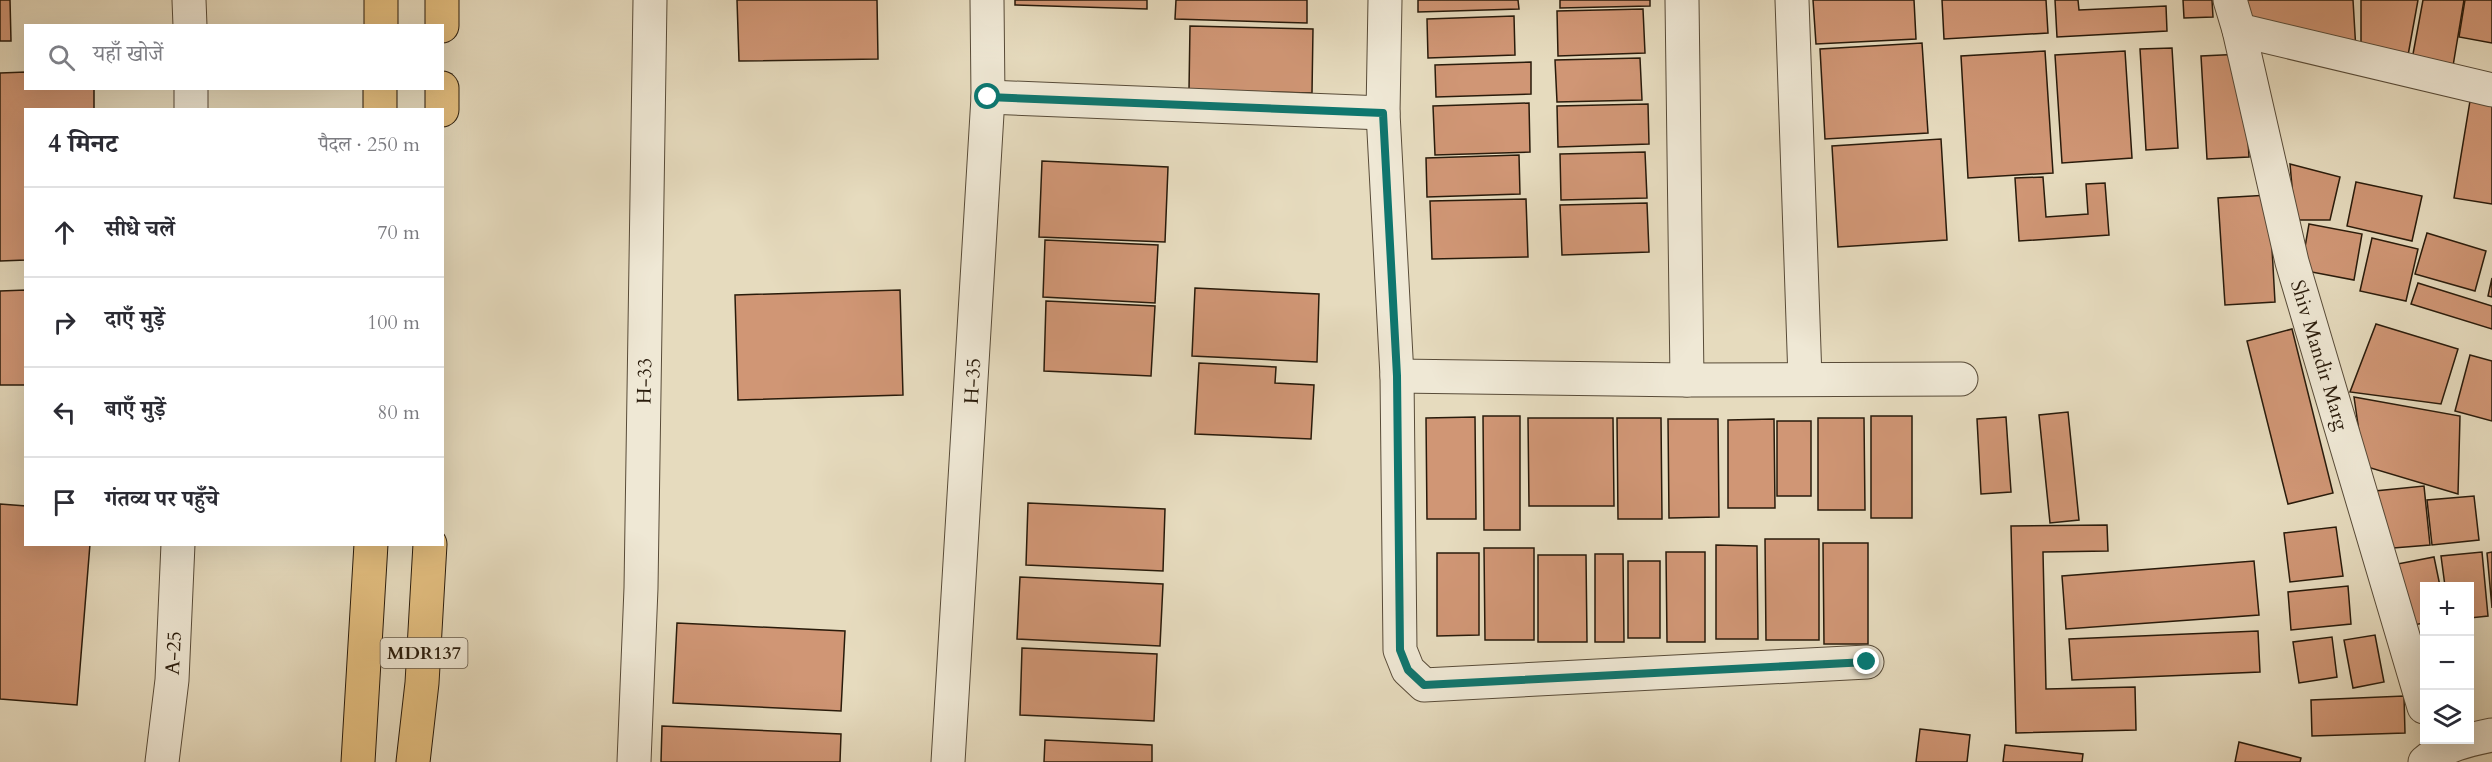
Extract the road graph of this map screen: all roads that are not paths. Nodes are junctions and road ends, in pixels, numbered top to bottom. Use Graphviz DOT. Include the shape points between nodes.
graph roads {
  1 [pos="189,0"];
  2 [pos="381,0"];
  3 [pos="442,0"];
  4 [pos="650,0"];
  5 [pos="987,0"];
  6 [pos="1385,0"];
  7 [pos="1682,0"];
  8 [pos="1792,0"];
  9 [pos="2234,15"];
  10 [pos="190,24"];
  11 [pos="381,24"];
  12 [pos="442,24"];
  13 [pos="191,90"];
  14 [pos="380,90"];
  15 [pos="442,90"];
  16 [pos="2492,90"];
  17 [pos="988,97"];
  18 [pos="191,108"];
  19 [pos="380,108"];
  20 [pos="442,108"];
  21 [pos="1383,113"];
  22 [pos="1397,376"];
  23 [pos="1805,379"];
  24 [pos="1961,379"];
  25 [pos="1687,380"];
  26 [pos="178,546"];
  27 [pos="371,546"];
  28 [pos="430,546"];
  29 [pos="1867,662"];
  30 [pos="2420,694"];
  31 [pos="2492,735"];
  32 [pos="2431,751"];
  33 [pos="162,762"];
  34 [pos="358,762"];
  35 [pos="413,762"];
  36 [pos="634,762"];
  37 [pos="948,762"];
  1 -- 10 [label="street"];
  2 -- 11 [label="main road"];
  3 -- 12 [label="main road"];
  4 -- 36 [label="street, H-33" via="641,588"];
  5 -- 17 [label="street, H-35"];
  6 -- 21 [label="street"];
  7 -- 25 [label="street"];
  8 -- 23 [label="street"];
  9 -- 16 [label="street"];
  9 -- 30 [label="street, Shiv Mandir Marg" via="2292,262"];
  13 -- 18 [label="street"];
  14 -- 19 [label="main road"];
  15 -- 20 [label="main road"];
  17 -- 21 [label="street"];
  17 -- 37 [label="street, H-35"];
  21 -- 22 [label="street"];
  22 -- 25 [label="street"];
  22 -- 29 [label="street" via="1400,650 1408,670 1424,685"];
  23 -- 24 [label="street"];
  23 -- 25 [label="street"];
  26 -- 33 [label="street, A-25" via="172,680"];
  27 -- 34 [label="main road, MDR137"];
  28 -- 35 [label="main road, MDR137"];
  31 -- 32 [label="street"];
}
